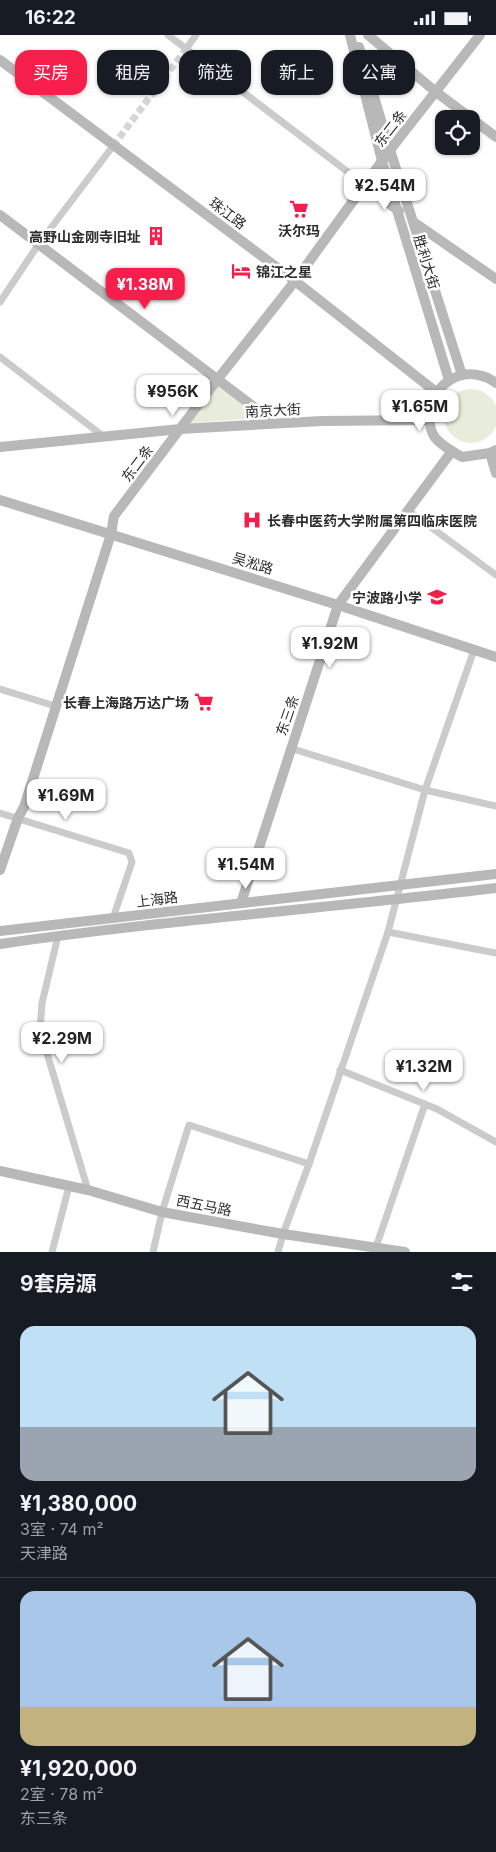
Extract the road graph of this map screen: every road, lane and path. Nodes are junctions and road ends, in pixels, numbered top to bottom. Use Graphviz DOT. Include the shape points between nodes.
graph roads {
  1 [pos="168,35"];
  2 [pos="196,35"];
  3 [pos="350,35"];
  4 [pos="356,35"];
  5 [pos="368,35"];
  6 [pos="480,35"];
  7 [pos="186,49"];
  8 [pos="0,60"];
  9 [pos="436,92"];
  10 [pos="496,137"];
  11 [pos="113,146"];
  12 [pos="390,150"];
  13 [pos="382,161"];
  14 [pos="365,185"];
  15 [pos="398,211"];
  16 [pos="0,215"];
  17 [pos="414,223"];
  18 [pos="38,245"];
  19 [pos="496,279"];
  20 [pos="295,281"];
  21 [pos="0,302"];
  22 [pos="0,357"];
  23 [pos="462,375"];
  24 [pos="217,380"];
  25 [pos="450,380"];
  26 [pos="496,383"];
  27 [pos="436,392"];
  28 [pos="429,420"];
  29 [pos="275,423"];
  30 [pos="180,429"];
  31 [pos="104,436"];
  32 [pos="0,447"];
  33 [pos="452,451"];
  34 [pos="494,451"];
  35 [pos="496,473"];
  36 [pos="0,501"];
  37 [pos="409,511"];
  38 [pos="111,534"];
  39 [pos="496,575"];
  40 [pos="338,605"];
  41 [pos="474,650"];
  42 [pos="496,657"];
  43 [pos="0,689"];
  44 [pos="55,707"];
  45 [pos="290,748"];
  46 [pos="425,790"];
  47 [pos="496,806"];
  48 [pos="0,813"];
  49 [pos="18,818"];
  50 [pos="0,870"];
  51 [pos="496,874"];
  52 [pos="399,886"];
  53 [pos="496,888"];
  54 [pos="396,901"];
  55 [pos="241,903"];
  56 [pos="113,918"];
  57 [pos="0,931"];
  58 [pos="388,932"];
  59 [pos="58,936"];
  60 [pos="0,944"];
  61 [pos="496,953"];
  62 [pos="340,1070"];
  63 [pos="425,1104"];
  64 [pos="496,1142"];
  65 [pos="309,1164"];
  66 [pos="0,1171"];
  67 [pos="69,1186"];
  68 [pos="88,1190"];
  69 [pos="162,1212"];
  70 [pos="282,1234"];
  71 [pos="376,1247"];
  72 [pos="52,1252"];
  73 [pos="153,1252"];
  74 [pos="278,1252"];
  75 [pos="405,1252"];
  1 -- 7 [label="street"];
  2 -- 7 [label="street"];
  3 -- 13 [label="street, 胜利大街"];
  4 -- 12 [label="street, 胜利大街"];
  5 -- 9 [label="street"];
  6 -- 9 [label="street, 东二条"];
  7 -- 14 [label="street"];
  8 -- 11 [label="street, 珠江路"];
  9 -- 10 [label="street"];
  9 -- 12 [label="street, 东二条"];
  11 -- 18 [label="street"];
  11 -- 20 [label="street, 珠江路"];
  12 -- 13 [label="street, 东二条"];
  12 -- 17 [label="street, 胜利大街"];
  13 -- 14 [label="street, 东二条"];
  13 -- 15 [label="street, 胜利大街"];
  14 -- 15 [label="street"];
  14 -- 20 [label="street, 东二条"];
  15 -- 17 [label="street"];
  15 -- 25 [label="street, 胜利大街"];
  16 -- 18 [label="street"];
  17 -- 19 [label="street"];
  17 -- 23 [label="street, 胜利大街"];
  18 -- 21 [label="street"];
  18 -- 24 [label="street"];
  20 -- 24 [label="street, 东二条"];
  20 -- 27 [label="street, 珠江路"];
  22 -- 31 [label="street"];
  23 -- 25 [label="street"];
  23 -- 26 [label="street" via="483,376"];
  24 -- 29 [label="street"];
  24 -- 30 [label="street, 东二条"];
  25 -- 27 [label="street"];
  27 -- 28 [label="street"];
  28 -- 29 [label="street, 南京大街"];
  28 -- 33 [label="street" via="434,436"];
  29 -- 30 [label="street, 南京大街"];
  30 -- 31 [label="street, 南京大街"];
  30 -- 38 [label="street, 东二条" via="114,516"];
  31 -- 32 [label="street, 南京大街"];
  33 -- 34 [label="street" via="462,457"];
  33 -- 37 [label="street, 东三条"];
  34 -- 35 [label="street"];
  36 -- 38 [label="street, 吴淞路"];
  37 -- 39 [label="street"];
  37 -- 40 [label="street, 东三条"];
  38 -- 40 [label="street, 吴淞路"];
  38 -- 44 [label="street, 东二条"];
  40 -- 41 [label="street, 吴淞路"];
  40 -- 45 [label="street, 东三条"];
  41 -- 42 [label="street, 吴淞路"];
  41 -- 46 [label="street"];
  43 -- 44 [label="street"];
  44 -- 49 [label="street, 东二条"];
  45 -- 46 [label="street"];
  45 -- 55 [label="street, 东三条"];
  46 -- 47 [label="street"];
  46 -- 52 [label="street"];
  48 -- 49 [label="street"];
  49 -- 50 [label="street, 东二条"];
  49 -- 56 [label="street" via="125,852 131,857"];
  51 -- 52 [label="street, 上海路"];
  52 -- 54 [label="street"];
  52 -- 55 [label="street, 上海路"];
  53 -- 54 [label="street, 上海路"];
  54 -- 58 [label="street"];
  54 -- 59 [label="street, 上海路"];
  55 -- 56 [label="street, 上海路"];
  56 -- 57 [label="street, 上海路"];
  58 -- 61 [label="street"];
  58 -- 62 [label="street"];
  59 -- 60 [label="street, 上海路"];
  59 -- 68 [label="street" via="42,1003 40,1030"];
  62 -- 63 [label="street"];
  62 -- 65 [label="street"];
  63 -- 64 [label="street"];
  63 -- 71 [label="street"];
  65 -- 69 [label="street" via="189,1125"];
  65 -- 70 [label="street"];
  66 -- 67 [label="street, 西五马路"];
  67 -- 68 [label="street, 西五马路"];
  67 -- 72 [label="street"];
  68 -- 69 [label="street, 西五马路"];
  69 -- 70 [label="street, 西五马路"];
  69 -- 73 [label="street"];
  70 -- 71 [label="street, 西五马路"];
  70 -- 74 [label="street"];
  71 -- 75 [label="street, 西五马路"];
}
